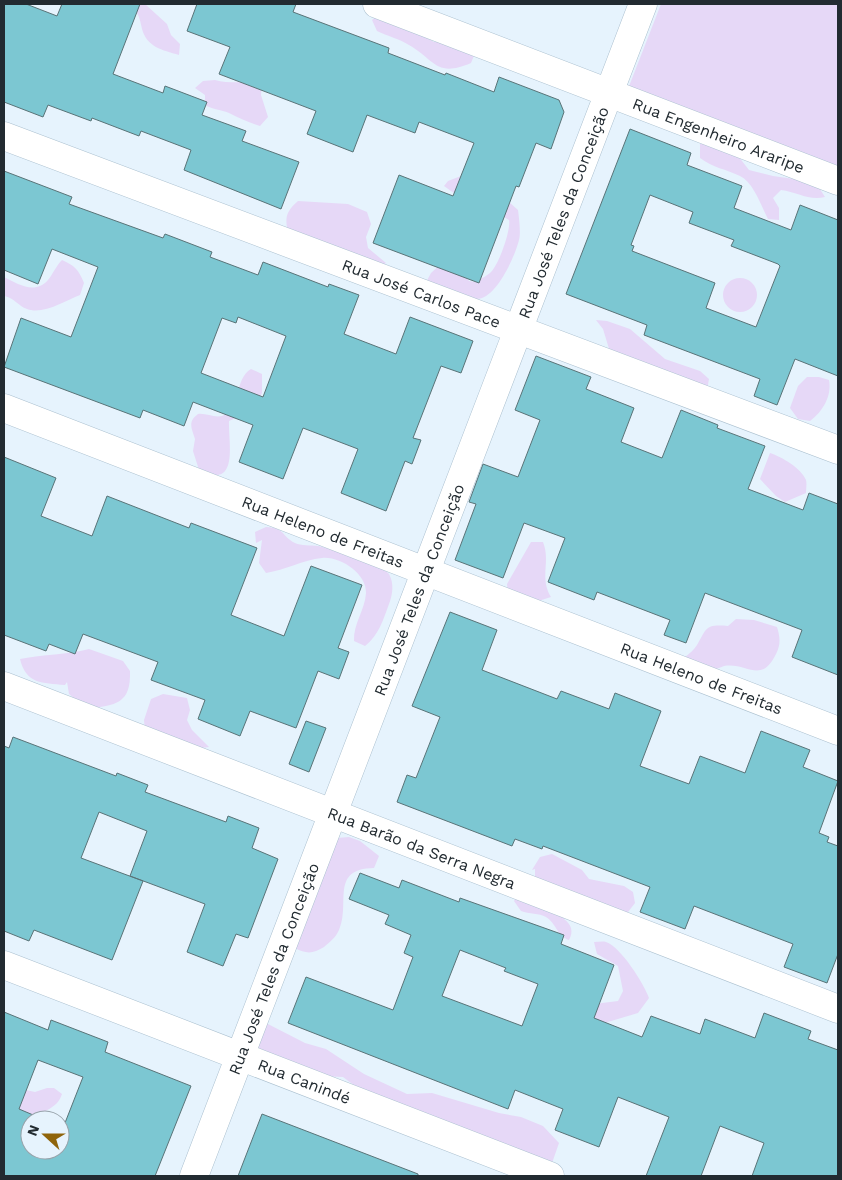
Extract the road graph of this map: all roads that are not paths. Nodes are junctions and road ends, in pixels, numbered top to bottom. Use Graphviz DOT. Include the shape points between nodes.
graph roads {
  1 [pos="377,4"];
  2 [pos="643,4"];
  3 [pos="609,94"];
  4 [pos="4,136"];
  5 [pos="838,181"];
  6 [pos="518,329"];
  7 [pos="4,408"];
  8 [pos="838,450"];
  9 [pos="426,571"];
  10 [pos="4,686"];
  11 [pos="838,731"];
  12 [pos="333,813"];
  13 [pos="4,965"];
  14 [pos="838,1009"];
  15 [pos="240,1057"];
  16 [pos="194,1176"];
  17 [pos="550,1176"];
  1 -- 3 [label="street, Rua Engenheiro Araripe"];
  2 -- 3 [label="street, Rua José Teles da Conceição"];
  3 -- 5 [label="street, Rua Engenheiro Araripe"];
  3 -- 6 [label="street, Rua José Teles da Conceição"];
  4 -- 6 [label="street, Rua José Carlos Pace"];
  6 -- 8 [label="street, Rua José Carlos Pace"];
  6 -- 9 [label="street, Rua José Teles da Conceição"];
  7 -- 9 [label="street, Rua Heleno de Freitas"];
  9 -- 11 [label="street, Rua Heleno de Freitas"];
  9 -- 12 [label="street, Rua José Teles da Conceição"];
  10 -- 12 [label="street, Rua Barão da Serra Negra"];
  12 -- 14 [label="street, Rua Barão da Serra Negra"];
  12 -- 15 [label="street, Rua José Teles da Conceição"];
  13 -- 15 [label="street, Rua Canindé"];
  15 -- 16 [label="street, Rua José Teles da Conceição"];
  15 -- 17 [label="street, Rua Canindé"];
}
